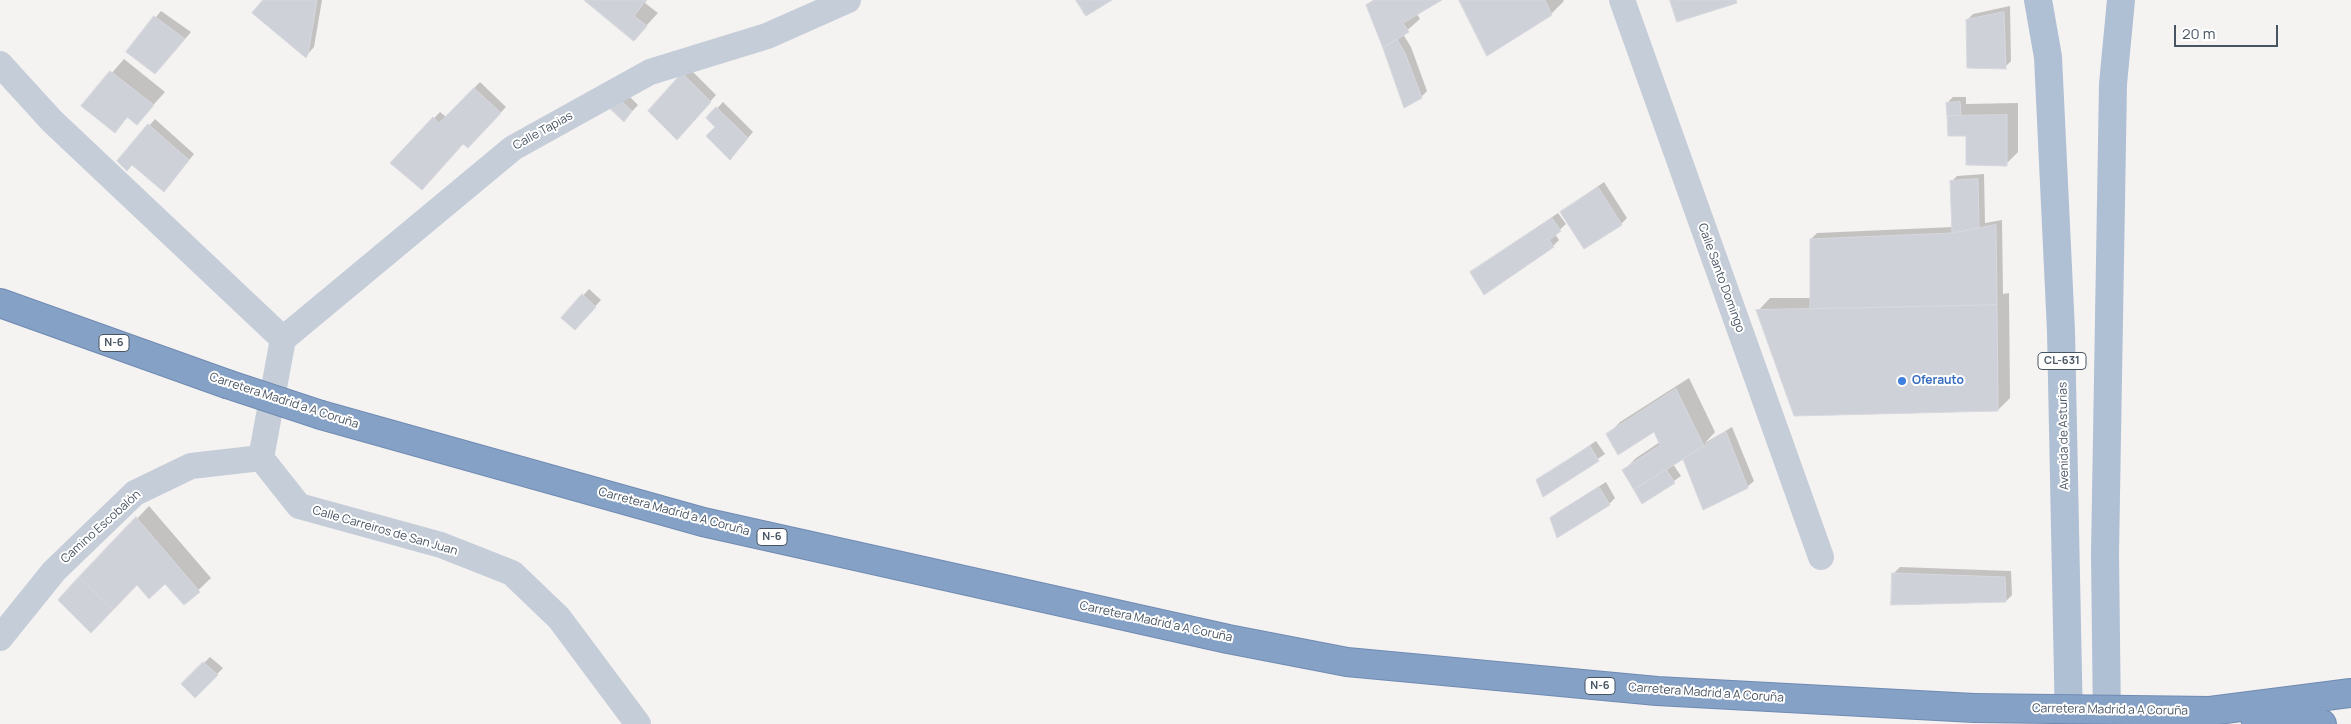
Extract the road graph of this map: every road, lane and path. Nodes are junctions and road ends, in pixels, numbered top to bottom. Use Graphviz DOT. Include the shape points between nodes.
graph roads {
  1 [pos="848,0"];
  2 [pos="1622,0"];
  3 [pos="2038,0"];
  4 [pos="2121,0"];
  5 [pos="0,64"];
  6 [pos="0,303"];
  7 [pos="282,339"];
  8 [pos="261,458"];
  9 [pos="1821,556"];
  10 [pos="0,638"];
  11 [pos="2351,693"];
  12 [pos="2351,710"];
  13 [pos="2210,711"];
  14 [pos="638,724"];
  15 [pos="2069,724"];
  16 [pos="2107,724"];
  17 [pos="2322,724"];
  1 -- 7 [label="street, Calle Tapias" via="767,36 650,72 513,148"];
  2 -- 9 [label="street, Calle Santo Domingo"];
  3 -- 15 [label="main road, Avenida de Asturias / CL-631" via="2048,57 2061,331"];
  4 -- 16 [label="main road" via="2113,84 2105,553"];
  5 -- 7 [label="street" via="52,121"];
  6 -- 13 [label="highway, Carretera Madrid a A Coruña / N-6, bridge" via="321,415 703,522 1347,662 1657,691 1974,708"];
  7 -- 8 [label="street"];
  8 -- 10 [label="street, Camino Escobalón" via="191,466 136,493 54,571"];
  8 -- 14 [label="street, Calle Carreiros de San Juan" via="299,506 441,545 512,573 559,618"];
  11 -- 13 [label="highway"];
  12 -- 13 [label="highway, Carretera Madrid a A Coruña / N-6"];
  13 -- 17 [label="highway"];
}
